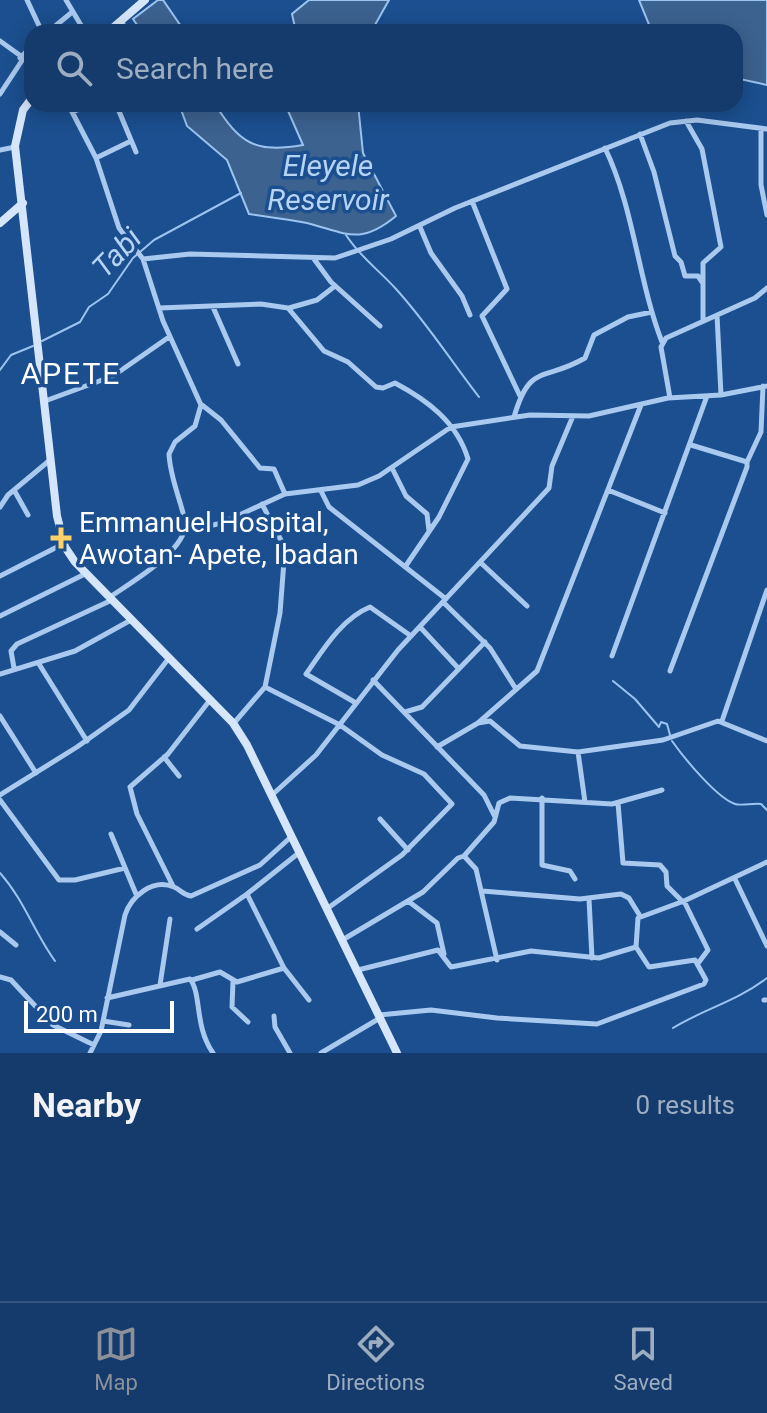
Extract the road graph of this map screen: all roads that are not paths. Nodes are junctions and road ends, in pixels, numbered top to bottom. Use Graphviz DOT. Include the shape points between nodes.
graph roads {
  1 [pos="27,0"];
  2 [pos="66,0"];
  3 [pos="145,0"];
  4 [pos="71,13"];
  5 [pos="121,21"];
  6 [pos="40,24"];
  7 [pos="56,24"];
  8 [pos="79,24"];
  9 [pos="117,24"];
  10 [pos="123,24"];
  11 [pos="0,41"];
  12 [pos="24,55"];
  13 [pos="21,59"];
  14 [pos="24,60"];
  15 [pos="0,94"];
  16 [pos="24,109"];
  17 [pos="73,112"];
  18 [pos="119,112"];
  19 [pos="686,121"];
  20 [pos="764,128"];
  21 [pos="640,134"];
  22 [pos="131,141"];
  23 [pos="15,147"];
  24 [pos="605,148"];
  25 [pos="0,150"];
  26 [pos="136,152"];
  27 [pos="96,158"];
  28 [pos="764,185"];
  29 [pos="472,201"];
  30 [pos="23,203"];
  31 [pos="767,215"];
  32 [pos="0,223"];
  33 [pos="420,227"];
  34 [pos="140,255"];
  35 [pos="314,259"];
  36 [pos="703,283"];
  37 [pos="335,286"];
  38 [pos="767,287"];
  39 [pos="213,306"];
  40 [pos="159,308"];
  41 [pos="288,308"];
  42 [pos="652,312"];
  43 [pos="470,315"];
  44 [pos="717,315"];
  45 [pos="703,320"];
  46 [pos="380,326"];
  47 [pos="169,337"];
  48 [pos="662,342"];
  49 [pos="238,364"];
  50 [pos="765,386"];
  51 [pos="721,395"];
  52 [pos="520,396"];
  53 [pos="707,396"];
  54 [pos="670,398"];
  55 [pos="44,401"];
  56 [pos="201,405"];
  57 [pos="641,405"];
  58 [pos="573,416"];
  59 [pos="514,417"];
  60 [pos="451,427"];
  61 [pos="691,445"];
  62 [pos="50,460"];
  63 [pos="747,462"];
  64 [pos="392,468"];
  65 [pos="14,490"];
  66 [pos="608,490"];
  67 [pos="321,491"];
  68 [pos="285,494"];
  69 [pos="262,504"];
  70 [pos="1,505"];
  71 [pos="665,513"];
  72 [pos="28,515"];
  73 [pos="186,531"];
  74 [pos="429,532"];
  75 [pos="64,544"];
  76 [pos="481,563"];
  77 [pos="405,567"];
  78 [pos="87,573"];
  79 [pos="0,576"];
  80 [pos="767,590"];
  81 [pos="111,598"];
  82 [pos="445,601"];
  83 [pos="527,606"];
  84 [pos="0,616"];
  85 [pos="131,619"];
  86 [pos="420,627"];
  87 [pos="411,636"];
  88 [pos="485,642"];
  89 [pos="612,656"];
  90 [pos="169,658"];
  91 [pos="39,664"];
  92 [pos="14,668"];
  93 [pos="459,669"];
  94 [pos="670,671"];
  95 [pos="0,674"];
  96 [pos="373,680"];
  97 [pos="265,687"];
  98 [pos="516,689"];
  99 [pos="210,700"];
  100 [pos="356,703"];
  101 [pos="405,712"];
  102 [pos="0,716"];
  103 [pos="722,721"];
  104 [pos="233,723"];
  105 [pos="478,723"];
  106 [pos="340,725"];
  107 [pos="87,741"];
  108 [pos="767,741"];
  109 [pos="437,747"];
  110 [pos="578,752"];
  111 [pos="164,757"];
  112 [pos="36,773"];
  113 [pos="179,776"];
  114 [pos="662,790"];
  115 [pos="272,795"];
  116 [pos="0,798"];
  117 [pos="542,798"];
  118 [pos="585,802"];
  119 [pos="618,803"];
  120 [pos="495,818"];
  121 [pos="380,819"];
  122 [pos="111,834"];
  123 [pos="292,835"];
  124 [pos="408,850"];
  125 [pos="300,852"];
  126 [pos="464,856"];
  127 [pos="767,863"];
  128 [pos="125,868"];
  129 [pos="575,879"];
  130 [pos="735,879"];
  131 [pos="173,886"];
  132 [pos="482,891"];
  133 [pos="136,894"];
  134 [pos="247,894"];
  135 [pos="589,898"];
  136 [pos="408,901"];
  137 [pos="684,902"];
  138 [pos="328,908"];
  139 [pos="640,916"];
  140 [pos="170,919"];
  141 [pos="197,929"];
  142 [pos="0,932"];
  143 [pos="344,939"];
  144 [pos="16,945"];
  145 [pos="767,946"];
  146 [pos="636,947"];
  147 [pos="444,955"];
  148 [pos="592,958"];
  149 [pos="497,960"];
  150 [pos="699,963"];
  151 [pos="284,968"];
  152 [pos="358,970"];
  153 [pos="0,977"];
  154 [pos="192,980"];
  155 [pos="233,981"];
  156 [pos="160,985"];
  157 [pos="107,998"];
  158 [pos="309,1000"];
  159 [pos="274,1016"];
  160 [pos="380,1016"];
  161 [pos="103,1021"];
  162 [pos="248,1022"];
  163 [pos="129,1025"];
  164 [pos="94,1045"];
  165 [pos="393,1052"];
  166 [pos="90,1053"];
  167 [pos="213,1053"];
  168 [pos="290,1053"];
  169 [pos="321,1053"];
  1 -- 6 [label="street"];
  2 -- 4 [label="street"];
  3 -- 5 [label="main road"];
  4 -- 7 [label="street"];
  4 -- 8 [label="street"];
  5 -- 9 [label="main road"];
  5 -- 10 [label="street"];
  11 -- 13 [label="street"];
  12 -- 13 [label="street"];
  13 -- 14 [label="street"];
  13 -- 15 [label="street"];
  16 -- 23 [label="main road"];
  17 -- 27 [label="street"];
  18 -- 22 [label="street"];
  19 -- 20 [label="street"];
  19 -- 21 [label="street"];
  19 -- 36 [label="street" via="702,149 721,247 704,261"];
  20 -- 28 [label="street"];
  21 -- 24 [label="street"];
  21 -- 36 [label="street" via="675,256 685,276 698,276"];
  22 -- 26 [label="street"];
  22 -- 27 [label="street"];
  23 -- 25 [label="street"];
  23 -- 30 [label="main road"];
  24 -- 29 [label="street"];
  24 -- 42 [label="street" via="621,181"];
  27 -- 34 [label="street" via="119,228"];
  28 -- 31 [label="street"];
  29 -- 33 [label="street"];
  29 -- 52 [label="street" via="507,289 482,316"];
  30 -- 32 [label="main road"];
  30 -- 55 [label="main road"];
  33 -- 35 [label="street" via="335,258"];
  33 -- 43 [label="street"];
  34 -- 35 [label="street"];
  34 -- 40 [label="street"];
  35 -- 37 [label="street"];
  36 -- 45 [label="street"];
  37 -- 41 [label="street" via="317,300"];
  37 -- 46 [label="street"];
  38 -- 44 [label="street"];
  39 -- 40 [label="street"];
  39 -- 41 [label="street"];
  39 -- 49 [label="street"];
  40 -- 47 [label="street"];
  41 -- 60 [label="street" via="324,351 348,362 376,387 395,383 424,399"];
  42 -- 48 [label="street"];
  42 -- 52 [label="street" via="628,317 594,335 585,358 534,377"];
  44 -- 45 [label="street"];
  44 -- 51 [label="street"];
  45 -- 48 [label="street"];
  47 -- 55 [label="street" via="113,376"];
  47 -- 56 [label="street"];
  48 -- 54 [label="street"];
  50 -- 51 [label="street"];
  50 -- 63 [label="street" via="761,432"];
  51 -- 53 [label="street"];
  52 -- 59 [label="street"];
  53 -- 54 [label="street"];
  53 -- 61 [label="street"];
  54 -- 57 [label="street"];
  55 -- 62 [label="main road"];
  56 -- 68 [label="street" via="221,420 260,468 274,469"];
  56 -- 73 [label="street" via="195,426 169,454"];
  57 -- 58 [label="street"];
  57 -- 66 [label="street"];
  58 -- 59 [label="street"];
  58 -- 76 [label="street" via="552,466 549,488"];
  59 -- 60 [label="street"];
  60 -- 64 [label="street"];
  60 -- 74 [label="street" via="468,459"];
  61 -- 63 [label="street"];
  61 -- 71 [label="street"];
  62 -- 65 [label="street"];
  62 -- 75 [label="main road"];
  63 -- 94 [label="street"];
  64 -- 67 [label="street" via="358,485"];
  64 -- 74 [label="street" via="406,496 427,514"];
  65 -- 70 [label="street"];
  65 -- 72 [label="street"];
  66 -- 71 [label="street"];
  66 -- 98 [label="street" via="541,665"];
  67 -- 68 [label="street"];
  67 -- 77 [label="street" via="329,507"];
  68 -- 69 [label="street"];
  69 -- 73 [label="street" via="222,523"];
  69 -- 97 [label="street" via="285,552"];
  71 -- 89 [label="street"];
  73 -- 81 [label="street" via="161,561"];
  74 -- 77 [label="street"];
  75 -- 78 [label="main road"];
  75 -- 79 [label="street"];
  76 -- 82 [label="street"];
  76 -- 83 [label="street"];
  77 -- 82 [label="street"];
  78 -- 81 [label="main road"];
  78 -- 84 [label="street"];
  80 -- 103 [label="street"];
  81 -- 85 [label="main road"];
  81 -- 92 [label="street" via="17,644 11,651"];
  82 -- 86 [label="street"];
  82 -- 88 [label="street"];
  85 -- 90 [label="main road"];
  85 -- 91 [label="street" via="75,651"];
  86 -- 87 [label="street"];
  86 -- 93 [label="street"];
  87 -- 96 [label="street"];
  87 -- 100 [label="street" via="370,607 325,646 306,674"];
  88 -- 93 [label="street"];
  88 -- 98 [label="street"];
  90 -- 99 [label="main road"];
  90 -- 107 [label="street" via="129,710"];
  91 -- 92 [label="street"];
  91 -- 107 [label="street"];
  92 -- 95 [label="street"];
  93 -- 101 [label="street" via="422,707"];
  96 -- 100 [label="street"];
  96 -- 101 [label="street"];
  97 -- 104 [label="street"];
  97 -- 106 [label="street"];
  98 -- 105 [label="street"];
  99 -- 104 [label="main road"];
  99 -- 111 [label="street"];
  100 -- 106 [label="street"];
  101 -- 109 [label="street"];
  102 -- 112 [label="street"];
  103 -- 108 [label="street"];
  103 -- 110 [label="street" via="663,740"];
  104 -- 115 [label="main road"];
  105 -- 109 [label="street"];
  105 -- 110 [label="street" via="496,724 520,746"];
  106 -- 115 [label="street" via="302,770"];
  106 -- 124 [label="street" via="382,755 424,774 451,801 450,810"];
  107 -- 112 [label="street"];
  109 -- 120 [label="street" via="484,795"];
  110 -- 118 [label="street"];
  111 -- 113 [label="street"];
  111 -- 131 [label="street" via="132,783 130,792"];
  112 -- 116 [label="street"];
  114 -- 119 [label="street"];
  115 -- 123 [label="main road"];
  116 -- 128 [label="street" via="59,880"];
  117 -- 118 [label="street"];
  117 -- 120 [label="street" via="503,800"];
  117 -- 129 [label="street" via="542,865 570,871"];
  118 -- 119 [label="street"];
  119 -- 137 [label="street" via="623,863 660,865 667,886"];
  120 -- 126 [label="street"];
  121 -- 124 [label="street"];
  122 -- 128 [label="street"];
  123 -- 125 [label="main road"];
  123 -- 131 [label="street" via="260,865 199,893 186,897"];
  124 -- 138 [label="street"];
  125 -- 134 [label="street"];
  125 -- 138 [label="main road"];
  126 -- 132 [label="street" via="474,864"];
  126 -- 136 [label="street"];
  127 -- 130 [label="street"];
  128 -- 133 [label="street"];
  130 -- 137 [label="street"];
  130 -- 145 [label="street"];
  131 -- 133 [label="street"];
  132 -- 135 [label="street"];
  132 -- 149 [label="street"];
  133 -- 157 [label="street" via="125,915"];
  134 -- 141 [label="street"];
  134 -- 151 [label="street"];
  135 -- 139 [label="street" via="625,895"];
  135 -- 148 [label="street"];
  136 -- 143 [label="street"];
  136 -- 147 [label="street" via="437,923"];
  137 -- 139 [label="street"];
  137 -- 150 [label="street" via="708,950"];
  138 -- 143 [label="main road"];
  139 -- 146 [label="street"];
  140 -- 156 [label="street"];
  142 -- 144 [label="street"];
  143 -- 152 [label="main road"];
  146 -- 148 [label="street"];
  146 -- 150 [label="street" via="652,968 688,959"];
  147 -- 149 [label="street" via="451,967"];
  147 -- 152 [label="street" via="429,951"];
  148 -- 149 [label="street" via="531,951"];
  150 -- 160 [label="street" via="704,984 597,1024 431,1010"];
  151 -- 155 [label="street"];
  151 -- 158 [label="street"];
  152 -- 160 [label="main road"];
  153 -- 164 [label="street" via="11,980 53,1025"];
  154 -- 155 [label="street" via="220,972"];
  154 -- 156 [label="street"];
  154 -- 167 [label="street" via="199,1028"];
  155 -- 162 [label="street" via="232,1007"];
  156 -- 157 [label="street"];
  157 -- 161 [label="street"];
  159 -- 168 [label="street"];
  160 -- 165 [label="main road"];
  160 -- 169 [label="street"];
  161 -- 163 [label="street"];
  161 -- 164 [label="street"];
  164 -- 166 [label="street"];
}
